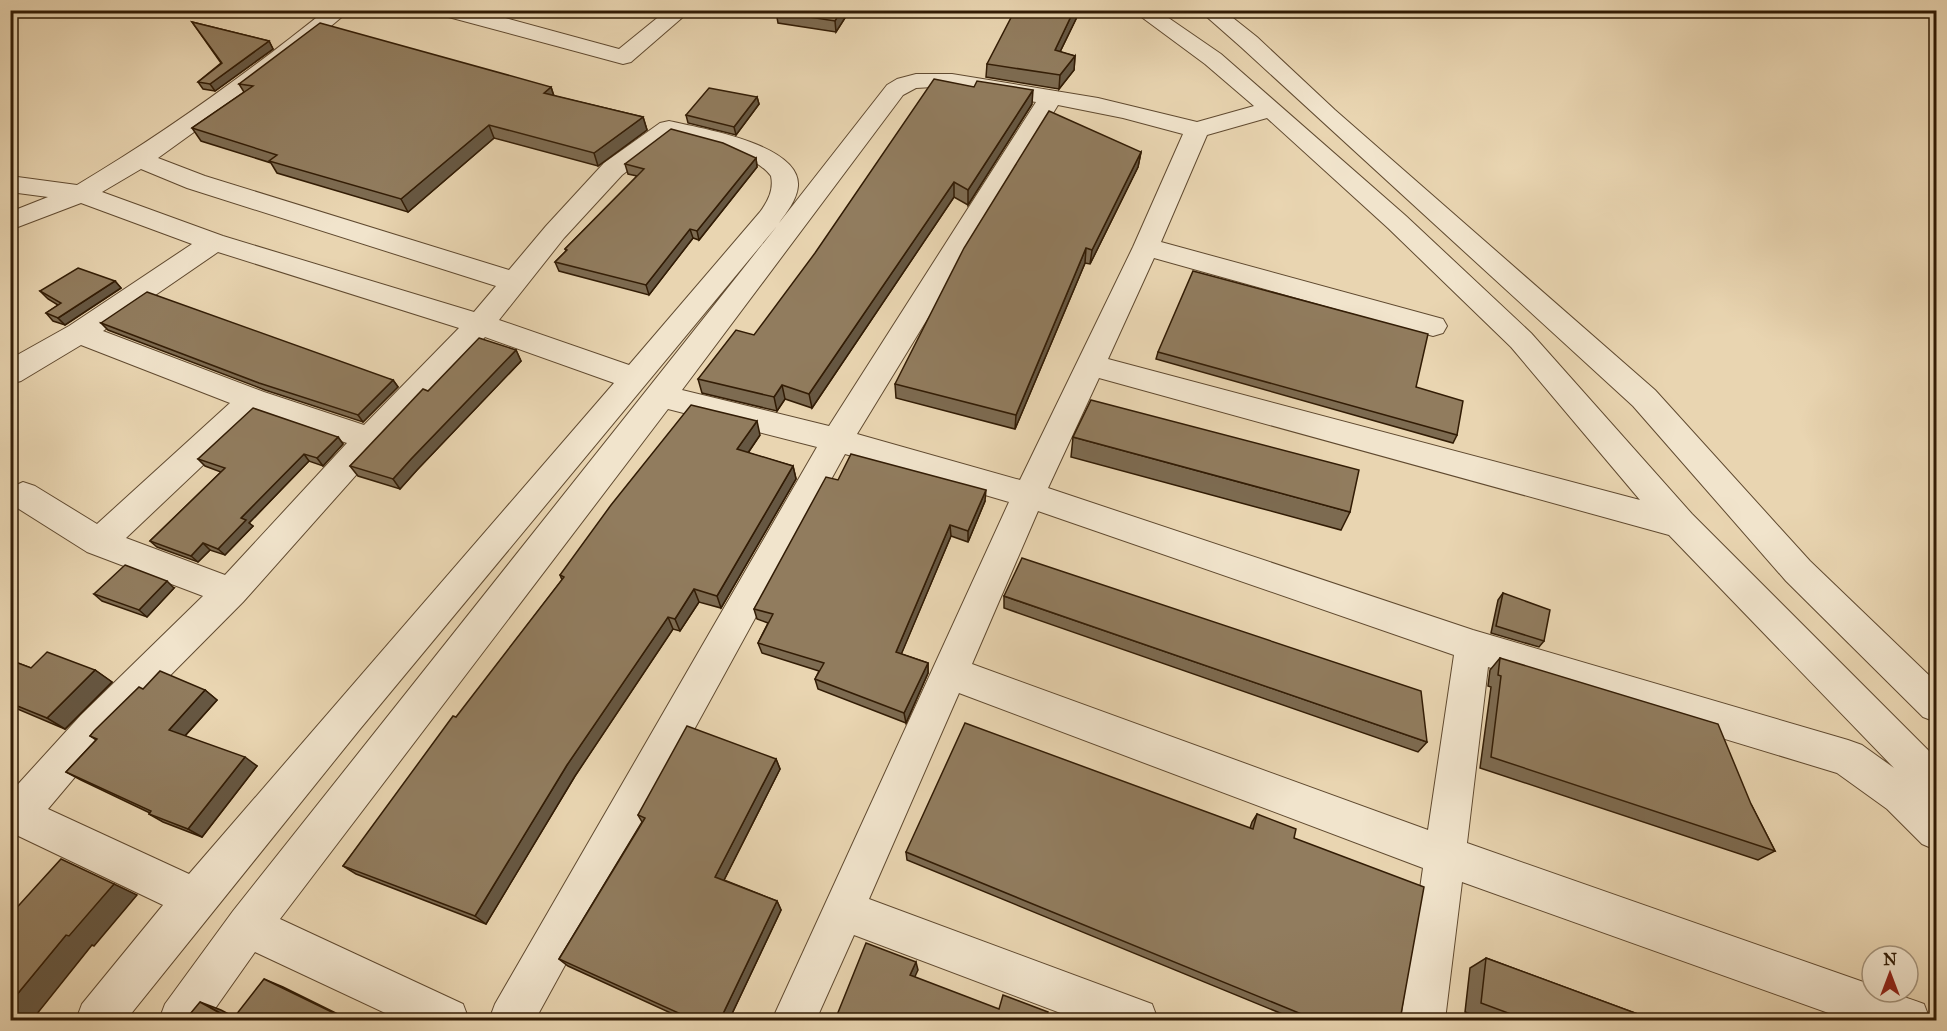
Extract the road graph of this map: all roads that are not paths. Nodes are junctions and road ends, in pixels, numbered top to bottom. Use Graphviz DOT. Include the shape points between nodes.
graph roads {
  1 [pos="340,10"];
  2 [pos="449,10"];
  3 [pos="681,10"];
  4 [pos="1142,10"];
  5 [pos="1209,10"];
  6 [pos="1050,97"];
  7 [pos="1271,109"];
  8 [pos="1197,130"];
  9 [pos="139,159"];
  10 [pos="10,184"];
  11 [pos="81,194"];
  12 [pos="189,205"];
  13 [pos="10,222"];
  14 [pos="214,242"];
  15 [pos="1146,247"];
  16 [pos="515,282"];
  17 [pos="480,324"];
  18 [pos="1433,326"];
  19 [pos="79,333"];
  20 [pos="1090,365"];
  21 [pos="10,373"];
  22 [pos="648,388"];
  23 [pos="253,400"];
  24 [pos="370,439"];
  25 [pos="837,440"];
  26 [pos="1029,495"];
  27 [pos="15,496"];
  28 [pos="1680,524"];
  29 [pos="99,542"];
  30 [pos="231,592"];
  31 [pos="1473,646"];
  32 [pos="951,673"];
  33 [pos="1936,705"];
  34 [pos="1936,784"];
  35 [pos="14,813"];
  36 [pos="1936,830"];
  37 [pos="1445,856"];
  38 [pos="194,898"];
  39 [pos="843,910"];
  40 [pos="248,926"];
  41 [pos="98,1020"];
  42 [pos="181,1020"];
  43 [pos="447,1020"];
  44 [pos="511,1020"];
  45 [pos="794,1020"];
  46 [pos="1136,1020"];
  47 [pos="1423,1020"];
  48 [pos="1908,1020"];
  1 -- 9 [label="street" via="265,70"];
  2 -- 3 [label="street" via="605,43 623,57"];
  4 -- 7 [label="street" via="1213,59"];
  5 -- 33 [label="street" via="1644,398 1798,571"];
  6 -- 8 [label="street"];
  6 -- 22 [label="street" via="925,80 899,86"];
  6 -- 25 [label="street"];
  7 -- 8 [label="street"];
  7 -- 28 [label="street" via="1521,340"];
  8 -- 15 [label="street"];
  9 -- 11 [label="street"];
  9 -- 12 [label="street"];
  10 -- 11 [label="street"];
  11 -- 12 [label="street"];
  11 -- 13 [label="street"];
  12 -- 14 [label="street"];
  12 -- 16 [label="street"];
  14 -- 17 [label="street"];
  14 -- 19 [label="street"];
  15 -- 18 [label="street"];
  15 -- 20 [label="street"];
  16 -- 17 [label="street"];
  16 -- 22 [label="street" via="613,169 669,128 753,152 770,161 784,176 783,195"];
  17 -- 22 [label="street"];
  17 -- 24 [label="street"];
  19 -- 21 [label="street"];
  19 -- 23 [label="street"];
  20 -- 26 [label="street"];
  20 -- 28 [label="street"];
  22 -- 25 [label="street"];
  22 -- 38 [label="street"];
  22 -- 40 [label="street"];
  23 -- 24 [label="street"];
  23 -- 29 [label="street"];
  24 -- 30 [label="street"];
  25 -- 26 [label="street"];
  25 -- 44 [label="street"];
  26 -- 31 [label="street"];
  26 -- 32 [label="street"];
  27 -- 29 [label="street"];
  28 -- 34 [label="street"];
  29 -- 30 [label="street"];
  30 -- 35 [label="street" via="94,727"];
  31 -- 36 [label="street" via="1848,758 1901,796"];
  31 -- 37 [label="street"];
  32 -- 37 [label="street"];
  32 -- 39 [label="street"];
  35 -- 38 [label="street"];
  37 -- 47 [label="street"];
  37 -- 48 [label="street"];
  38 -- 41 [label="street"];
  39 -- 45 [label="street"];
  39 -- 46 [label="street"];
  40 -- 42 [label="street"];
  40 -- 43 [label="street"];
}
